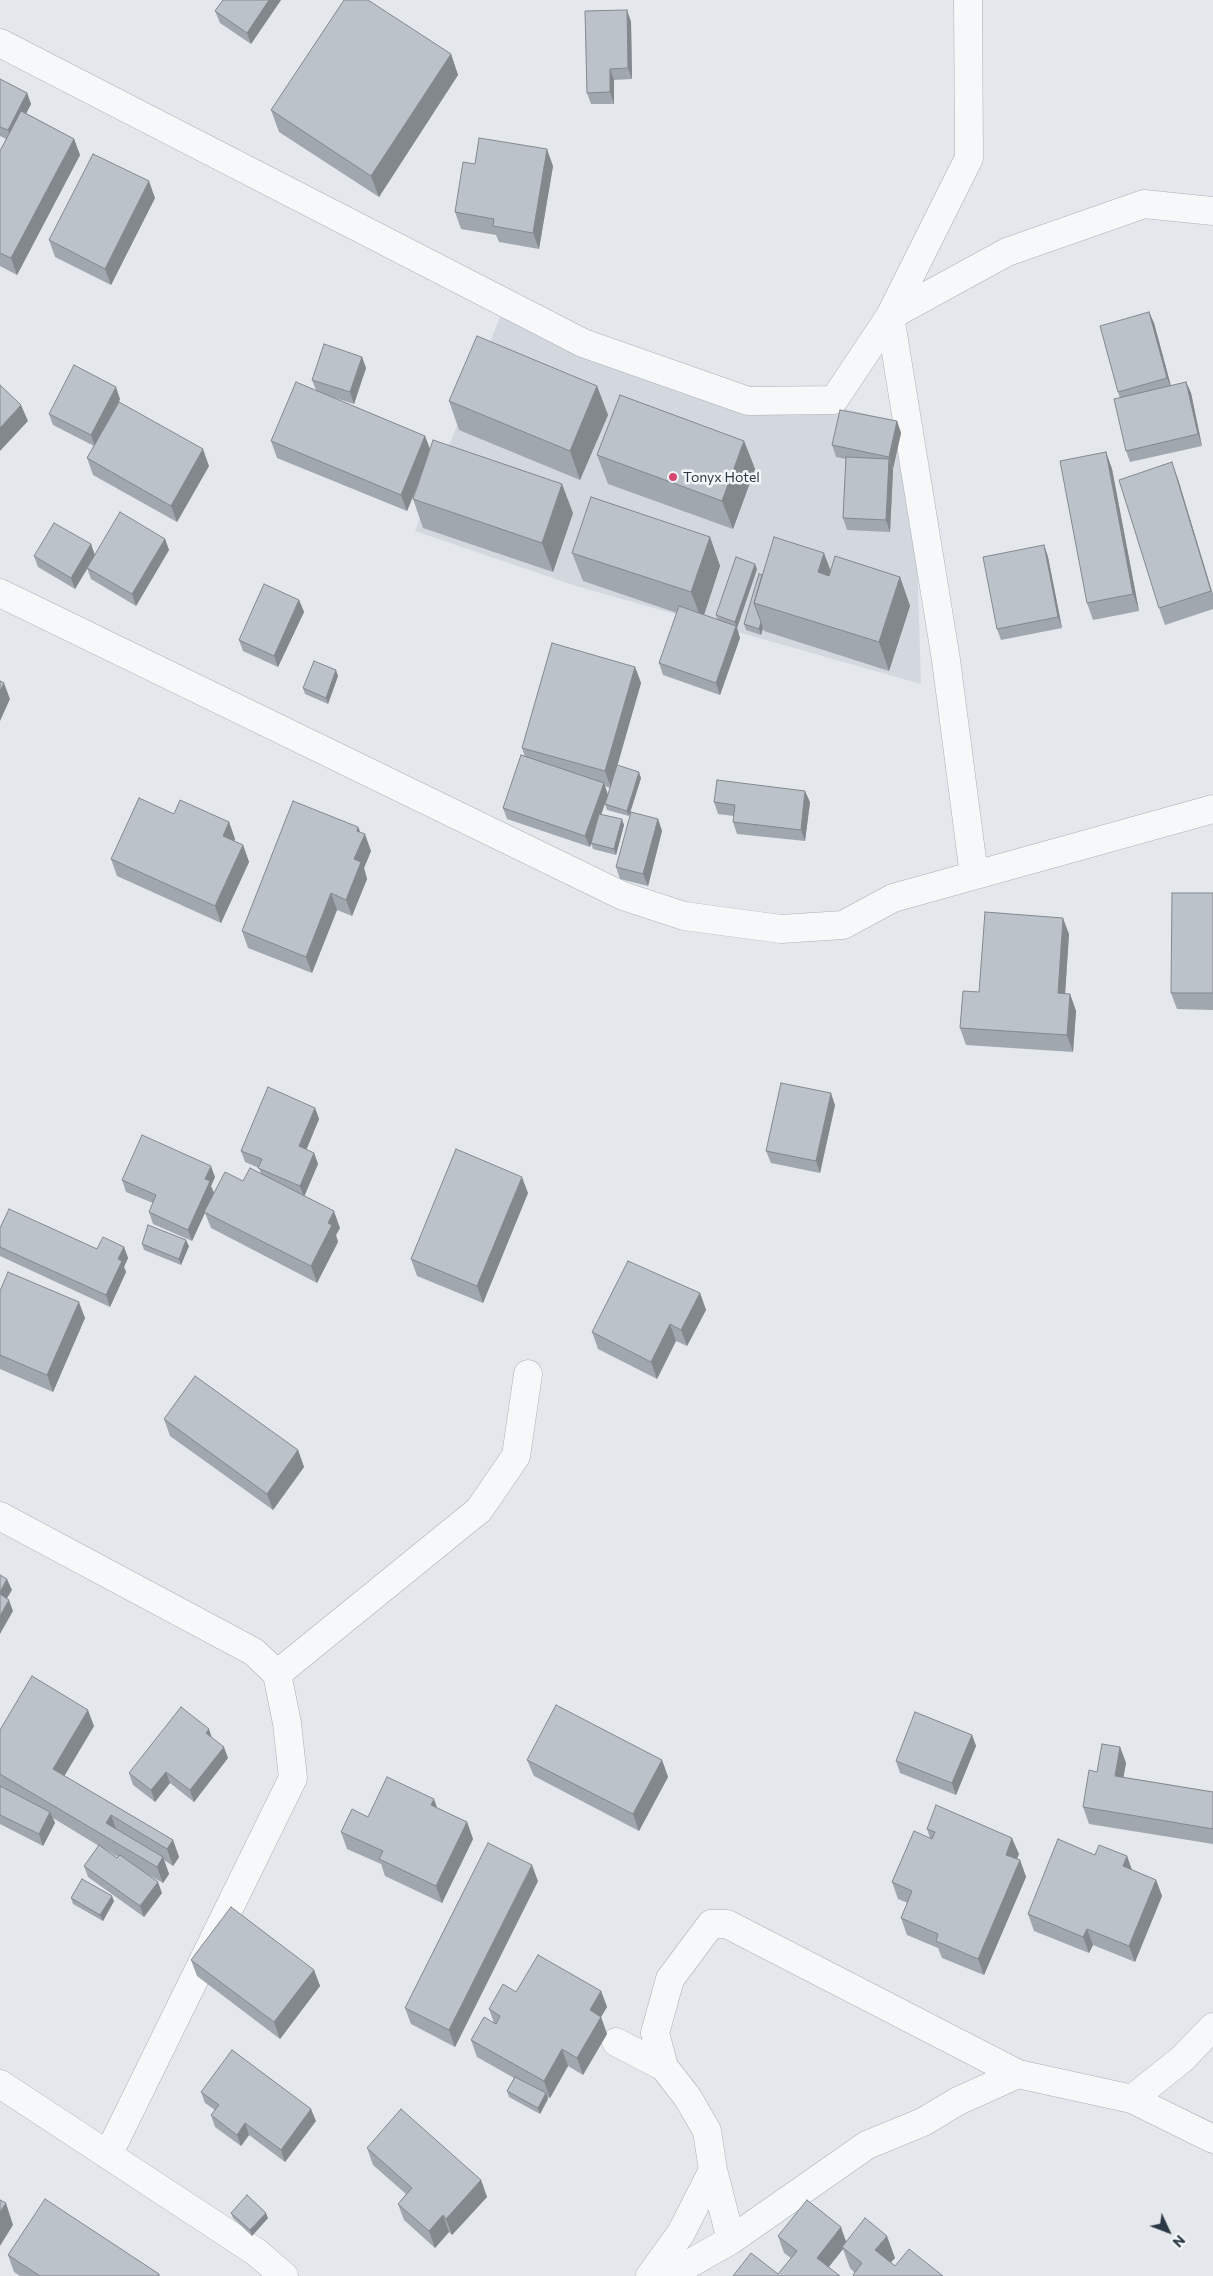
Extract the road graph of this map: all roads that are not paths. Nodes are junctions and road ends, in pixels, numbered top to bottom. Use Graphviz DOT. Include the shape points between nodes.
graph roads {
  1 [pos="968,0"];
  2 [pos="0,43"];
  3 [pos="1213,211"];
  4 [pos="890,316"];
  5 [pos="0,593"];
  6 [pos="1213,809"];
  7 [pos="974,875"];
  8 [pos="528,1374"];
  9 [pos="0,1516"];
  10 [pos="277,1674"];
  11 [pos="1213,2027"];
  12 [pos="616,2042"];
  13 [pos="664,2067"];
  14 [pos="1018,2074"];
  15 [pos="0,2084"];
  16 [pos="1132,2099"];
  17 [pos="1213,2139"];
  18 [pos="108,2155"];
  19 [pos="713,2170"];
  20 [pos="731,2240"];
  21 [pos="284,2276"];
  22 [pos="650,2276"];
  23 [pos="668,2276"];
  1 -- 4 [label="street" via="969,158"];
  2 -- 4 [label="street" via="583,343 748,401 834,400"];
  3 -- 4 [label="street" via="1144,204 1007,252"];
  4 -- 7 [label="street" via="946,660"];
  5 -- 7 [label="street" via="623,896 684,916 781,930 843,925 892,898"];
  6 -- 7 [label="street"];
  8 -- 10 [label="street" via="516,1456 479,1510"];
  9 -- 10 [label="street" via="254,1652"];
  10 -- 18 [label="street" via="287,1722 293,1778"];
  11 -- 16 [label="street" via="1182,2059"];
  12 -- 13 [label="street"];
  13 -- 14 [label="street" via="655,2033 670,1978 710,1924 727,1924"];
  13 -- 19 [label="street" via="688,2098 707,2131"];
  14 -- 16 [label="street"];
  14 -- 20 [label="street" via="958,2101 923,2122 867,2145"];
  15 -- 18 [label="street"];
  16 -- 17 [label="street"];
  18 -- 21 [label="street" via="256,2252"];
  19 -- 20 [label="street"];
  19 -- 22 [label="street" via="681,2233"];
  20 -- 23 [label="street"];
}
